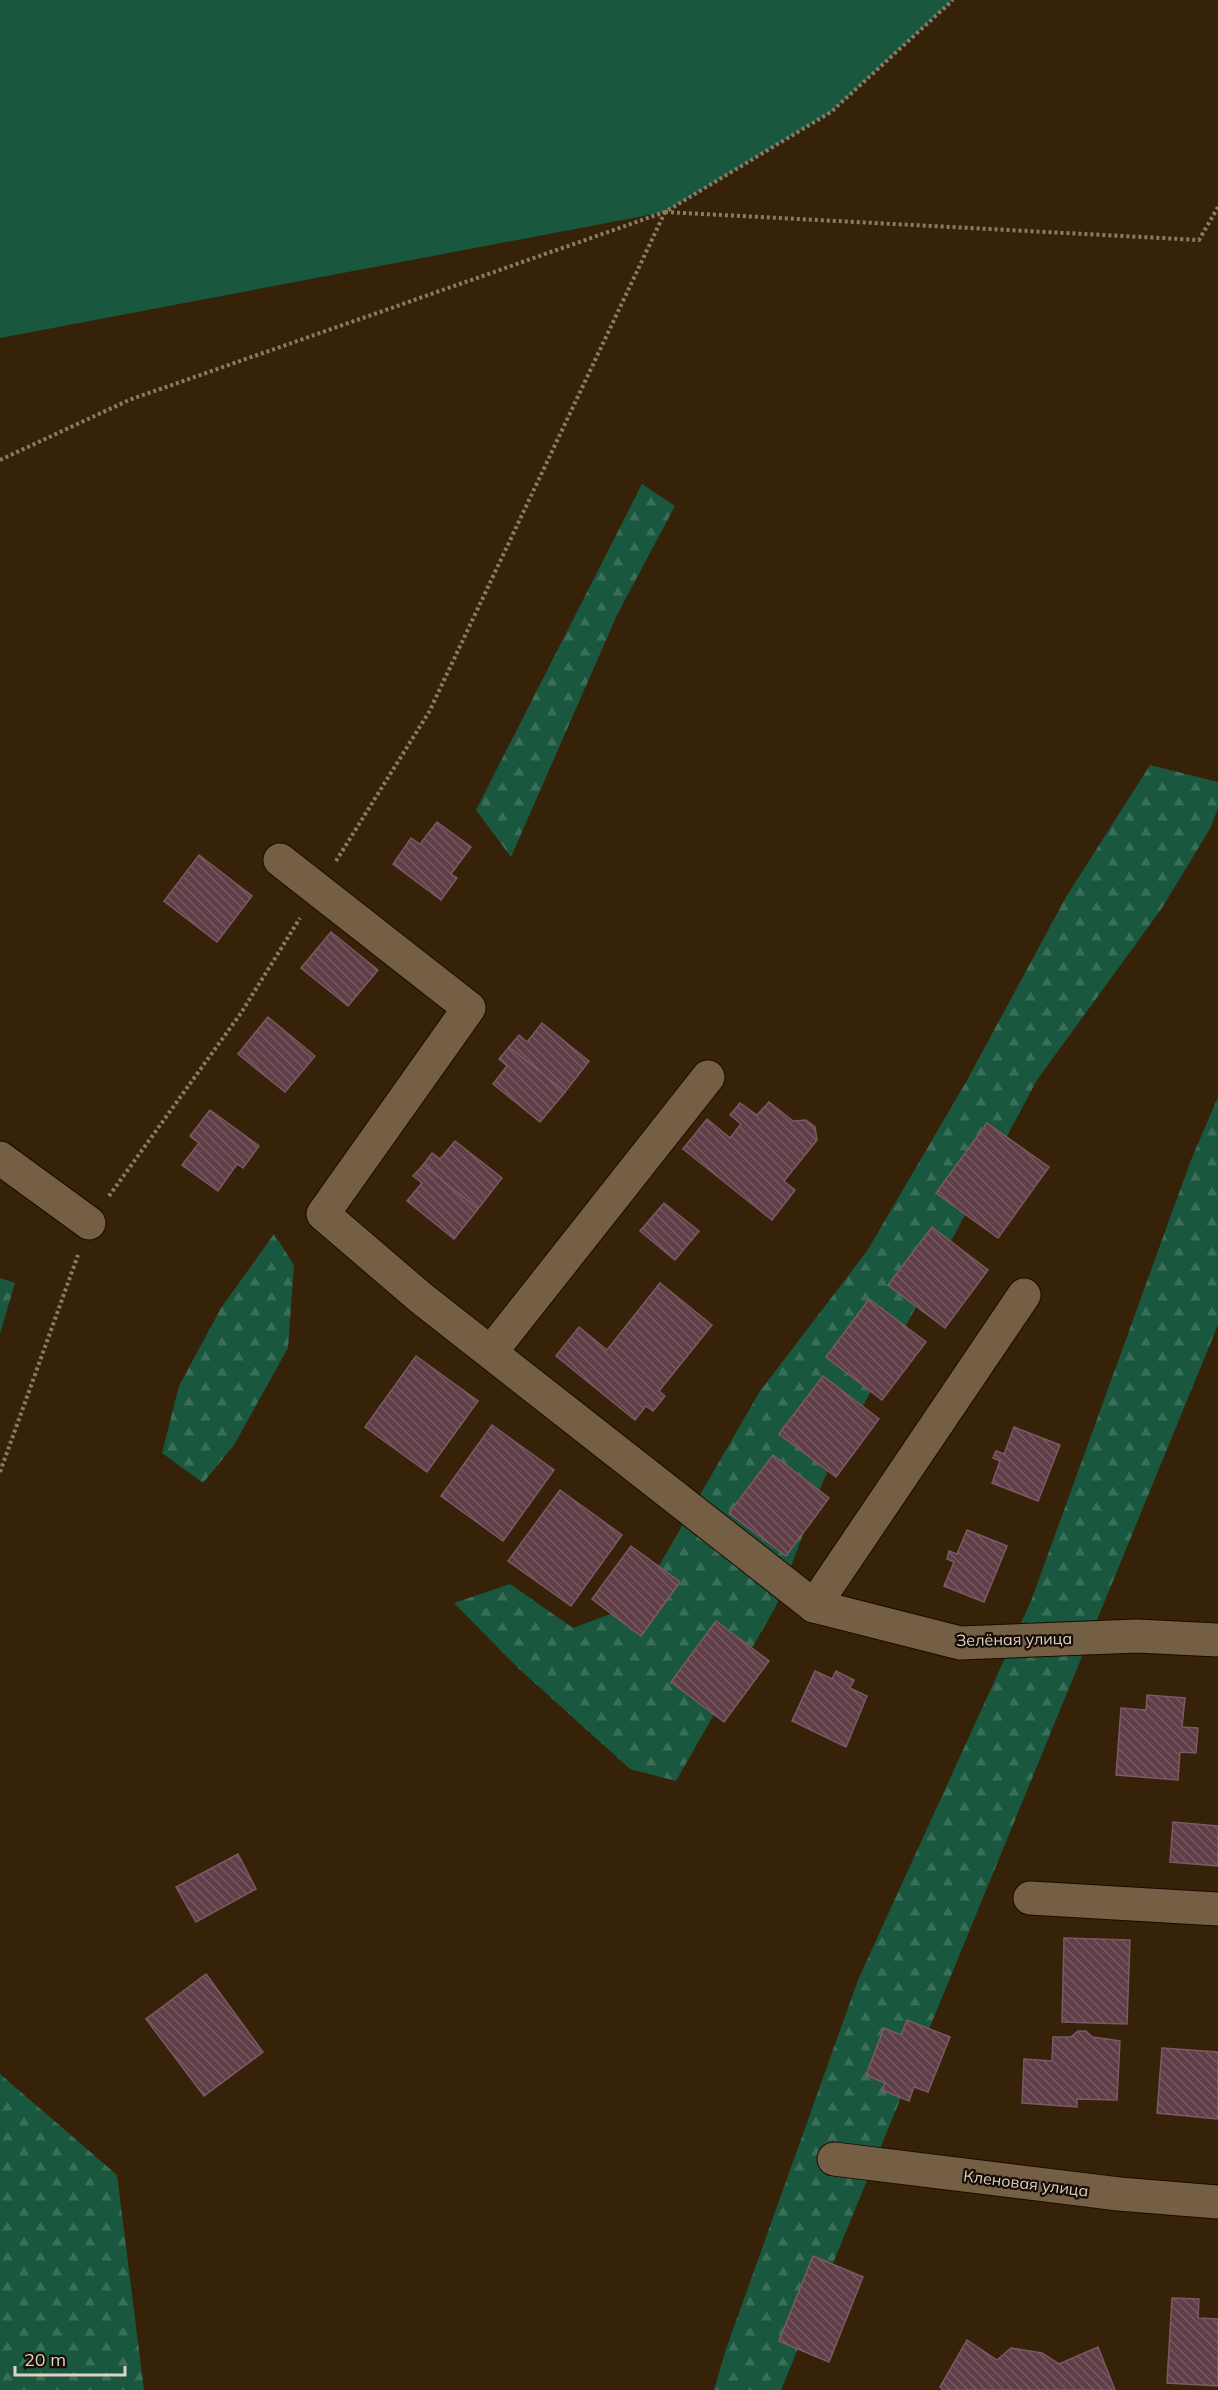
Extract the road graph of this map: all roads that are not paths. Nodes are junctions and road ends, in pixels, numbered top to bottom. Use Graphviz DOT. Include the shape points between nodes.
graph roads {
  1 [pos="280,860"];
  2 [pos="708,1077"];
  3 [pos="0,1158"];
  4 [pos="89,1223"];
  5 [pos="1024,1294"];
  6 [pos="491,1352"];
  7 [pos="814,1606"];
  8 [pos="1218,1640"];
  9 [pos="1030,1898"];
  10 [pos="1218,1910"];
  11 [pos="834,2159"];
  12 [pos="1218,2202"];
  1 -- 6 [label="street" via="469,1008 322,1214"];
  2 -- 6 [label="street"];
  3 -- 4 [label="street"];
  5 -- 7 [label="street"];
  6 -- 7 [label="street"];
  7 -- 8 [label="street, Зелёная улица" via="960,1643 1137,1636"];
  9 -- 10 [label="street"];
  11 -- 12 [label="street, Кленовая улица" via="1119,2194"];
}
